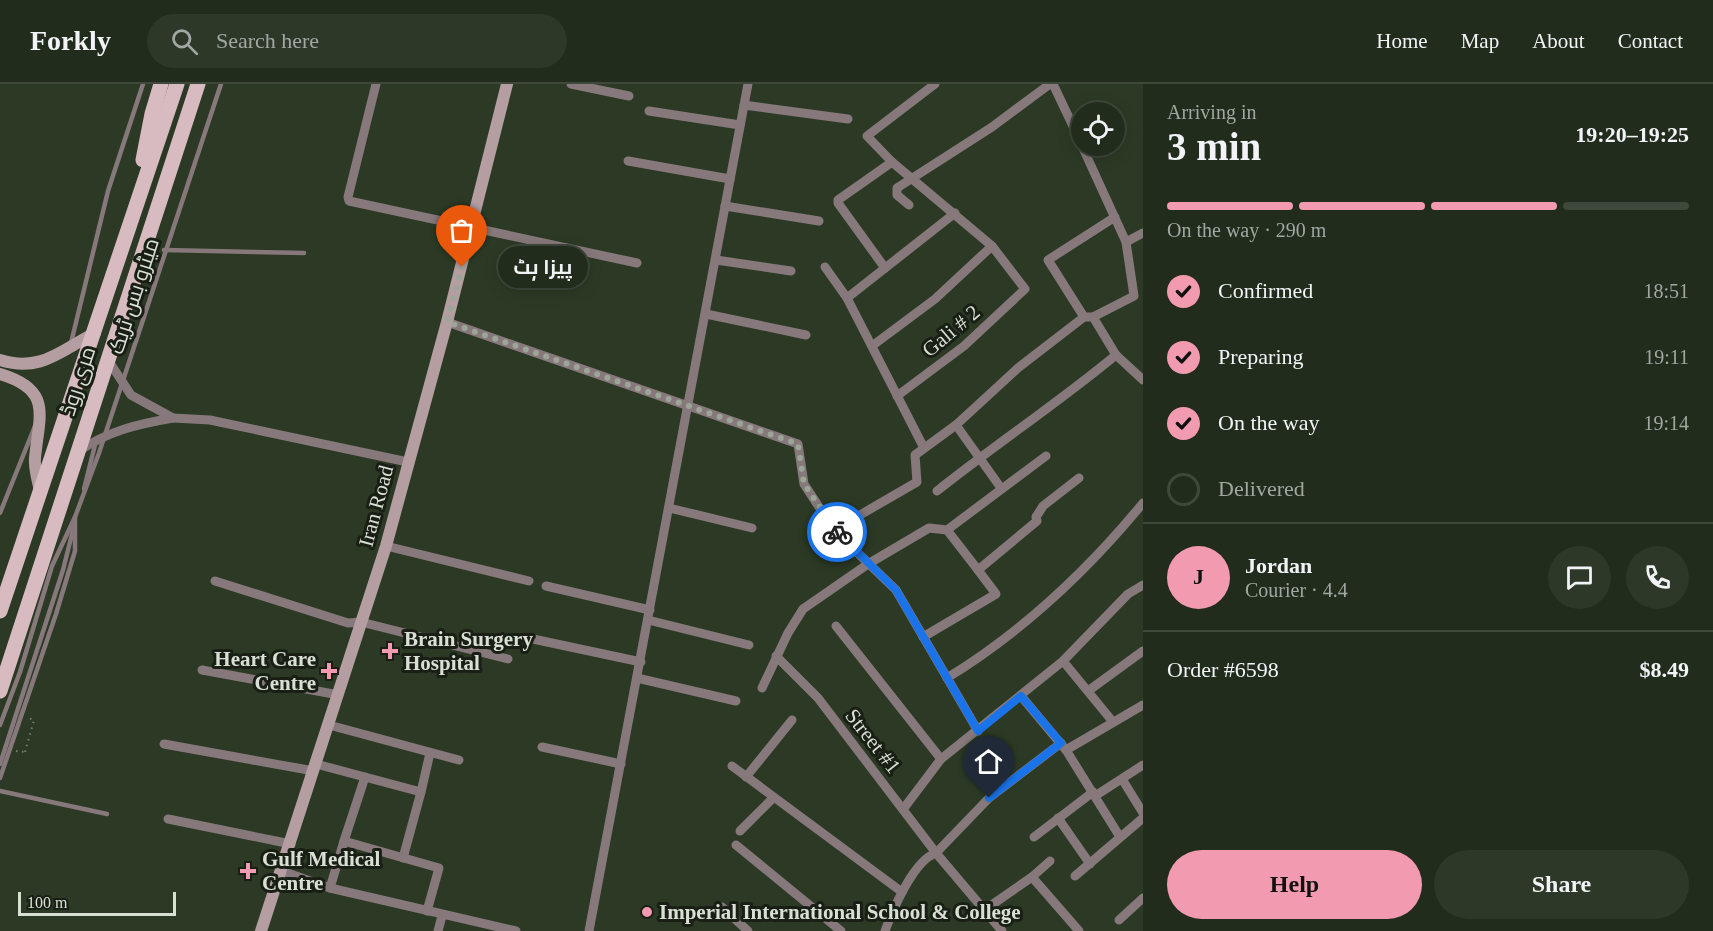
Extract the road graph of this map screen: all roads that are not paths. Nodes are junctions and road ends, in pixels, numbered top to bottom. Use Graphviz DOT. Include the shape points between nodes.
graph roads {
  1 [pos="143,84"];
  2 [pos="161,84"];
  3 [pos="177,84"];
  4 [pos="198,84"];
  5 [pos="208,84"];
  6 [pos="221,84"];
  7 [pos="376,84"];
  8 [pos="507,84"];
  9 [pos="571,84"];
  10 [pos="748,84"];
  11 [pos="935,84"];
  12 [pos="1051,84"];
  13 [pos="629,96"];
  14 [pos="744,105"];
  15 [pos="649,111"];
  16 [pos="849,119"];
  17 [pos="1071,123"];
  18 [pos="740,125"];
  19 [pos="1087,156"];
  20 [pos="628,161"];
  21 [pos="892,162"];
  22 [pos="914,178"];
  23 [pos="730,179"];
  24 [pos="142,181"];
  25 [pos="162,189"];
  26 [pos="909,205"];
  27 [pos="725,206"];
  28 [pos="955,213"];
  29 [pos="1115,217"];
  30 [pos="819,221"];
  31 [pos="471,229"];
  32 [pos="1143,233"];
  33 [pos="1126,242"];
  34 [pos="992,246"];
  35 [pos="164,250"];
  36 [pos="304,253"];
  37 [pos="716,260"];
  38 [pos="637,263"];
  39 [pos="825,267"];
  40 [pos="885,268"];
  41 [pos="791,271"];
  42 [pos="847,298"];
  43 [pos="706,314"];
  44 [pos="1088,317"];
  45 [pos="447,322"];
  46 [pos="95,333"];
  47 [pos="806,335"];
  48 [pos="70,345"];
  49 [pos="872,346"];
  50 [pos="1116,354"];
  51 [pos="107,358"];
  52 [pos="0,360"];
  53 [pos="0,374"];
  54 [pos="1143,380"];
  55 [pos="897,396"];
  56 [pos="688,404"];
  57 [pos="42,414"];
  58 [pos="173,418"];
  59 [pos="956,425"];
  60 [pos="97,439"];
  61 [pos="924,448"];
  62 [pos="78,452"];
  63 [pos="1046,456"];
  64 [pos="980,457"];
  65 [pos="408,462"];
  66 [pos="1079,478"];
  67 [pos="1001,488"];
  68 [pos="937,490"];
  69 [pos="40,491"];
  70 [pos="669,508"];
  71 [pos="1141,510"];
  72 [pos="0,513"];
  73 [pos="75,517"];
  74 [pos="752,528"];
  75 [pos="834,530"];
  76 [pos="947,530"];
  77 [pos="386,546"];
  78 [pos="868,564"];
  79 [pos="978,570"];
  80 [pos="214,581"];
  81 [pos="529,581"];
  82 [pos="1143,585"];
  83 [pos="546,586"];
  84 [pos="0,610"];
  85 [pos="649,615"];
  86 [pos="361,622"];
  87 [pos="836,626"];
  88 [pos="923,637"];
  89 [pos="533,639"];
  90 [pos="749,645"];
  91 [pos="1143,651"];
  92 [pos="776,656"];
  93 [pos="508,659"];
  94 [pos="1063,661"];
  95 [pos="641,662"];
  96 [pos="202,670"];
  97 [pos="637,678"];
  98 [pos="947,678"];
  99 [pos="762,688"];
  100 [pos="0,691"];
  101 [pos="1088,691"];
  102 [pos="339,695"];
  103 [pos="1021,696"];
  104 [pos="736,701"];
  105 [pos="1143,705"];
  106 [pos="792,720"];
  107 [pos="1113,722"];
  108 [pos="0,725"];
  109 [pos="329,725"];
  110 [pos="978,731"];
  111 [pos="164,744"];
  112 [pos="1064,746"];
  113 [pos="542,747"];
  114 [pos="430,753"];
  115 [pos="941,759"];
  116 [pos="459,760"];
  117 [pos="0,764"];
  118 [pos="621,764"];
  119 [pos="1143,765"];
  120 [pos="732,766"];
  121 [pos="315,768"];
  122 [pos="364,777"];
  123 [pos="746,777"];
  124 [pos="0,778"];
  125 [pos="1122,779"];
  126 [pos="0,791"];
  127 [pos="421,792"];
  128 [pos="1094,794"];
  129 [pos="773,798"];
  130 [pos="904,808"];
  131 [pos="1143,813"];
  132 [pos="107,814"];
  133 [pos="1058,818"];
  134 [pos="1143,818"];
  135 [pos="168,819"];
  136 [pos="740,831"];
  137 [pos="1034,837"];
  138 [pos="1120,837"];
  139 [pos="344,841"];
  140 [pos="291,844"];
  141 [pos="736,845"];
  142 [pos="936,853"];
  143 [pos="403,858"];
  144 [pos="1050,861"];
  145 [pos="1089,864"];
  146 [pos="282,871"];
  147 [pos="1075,876"];
  148 [pos="1032,877"];
  149 [pos="330,888"];
  150 [pos="902,892"];
  151 [pos="1143,898"];
  152 [pos="722,907"];
  153 [pos="427,911"];
  154 [pos="983,911"];
  155 [pos="442,916"];
  156 [pos="1119,920"];
  157 [pos="493,929"];
  158 [pos="746,930"];
  159 [pos="887,930"];
  160 [pos="261,931"];
  161 [pos="438,931"];
  162 [pos="516,931"];
  163 [pos="589,931"];
  164 [pos="841,931"];
  165 [pos="1002,931"];
  166 [pos="1079,931"];
  1 -- 48 [label="lane" via="108,191"];
  2 -- 24 [label="main road" via="144,149"];
  3 -- 24 [label="main road, مری روڈ"];
  4 -- 25 [label="main road, مری روڈ"];
  5 -- 25 [label="main road" via="180,168"];
  6 -- 73 [label="lane, میٹرو بس ٹریک, bridge"];
  7 -- 31 [label="street" via="348,200"];
  8 -- 31 [label="main road, Iran Road"];
  9 -- 13 [label="street"];
  10 -- 14 [label="street"];
  11 -- 21 [label="street" via="867,135"];
  12 -- 17 [label="street"];
  12 -- 22 [label="street"];
  14 -- 16 [label="street"];
  14 -- 18 [label="street"];
  15 -- 18 [label="street"];
  18 -- 23 [label="street"];
  19 -- 29 [label="street"];
  20 -- 23 [label="street"];
  21 -- 22 [label="street"];
  21 -- 40 [label="street" via="838,200"];
  22 -- 26 [label="street" via="895,191"];
  22 -- 28 [label="street"];
  23 -- 27 [label="street"];
  24 -- 46 [label="main road, مری روڈ"];
  25 -- 51 [label="main road, مری روڈ"];
  27 -- 30 [label="street"];
  27 -- 37 [label="street"];
  28 -- 34 [label="street"];
  28 -- 40 [label="street"];
  29 -- 33 [label="street"];
  29 -- 44 [label="street" via="1048,260"];
  31 -- 38 [label="street"];
  31 -- 45 [label="main road, Iran Road"];
  32 -- 33 [label="street"];
  33 -- 44 [label="street" via="1134,296"];
  34 -- 49 [label="street" via="935,299"];
  34 -- 55 [label="street, Gali # 2" via="1025,289 964,346"];
  35 -- 36 [label="lane"];
  37 -- 41 [label="street"];
  37 -- 43 [label="street"];
  39 -- 42 [label="street"];
  40 -- 42 [label="street"];
  42 -- 49 [label="street"];
  43 -- 47 [label="street"];
  43 -- 56 [label="street"];
  44 -- 50 [label="street"];
  44 -- 59 [label="street" via="1018,368"];
  45 -- 56 [label="street"];
  45 -- 65 [label="main road, Iran Road"];
  46 -- 48 [label="main road"];
  46 -- 69 [label="main road, مری روڈ"];
  48 -- 52 [label="main road" via="44,363 27,365"];
  49 -- 55 [label="street"];
  50 -- 54 [label="street"];
  50 -- 64 [label="street" via="1041,415"];
  51 -- 58 [label="street" via="131,394"];
  51 -- 62 [label="main road, مری روڈ"];
  53 -- 57 [label="main road" via="19,380 36,394"];
  55 -- 61 [label="street"];
  56 -- 70 [label="street"];
  56 -- 75 [label="street" via="798,444 804,484"];
  57 -- 69 [label="main road" via="34,462"];
  57 -- 72 [label="lane"];
  58 -- 60 [label="street" via="119,429"];
  58 -- 65 [label="street" via="210,420"];
  59 -- 61 [label="street"];
  59 -- 64 [label="street"];
  60 -- 62 [label="street"];
  60 -- 117 [label="lane" via="63,570"];
  61 -- 75 [label="street" via="915,455 916,482"];
  62 -- 100 [label="main road, مری روڈ"];
  63 -- 67 [label="street"];
  64 -- 67 [label="street"];
  64 -- 68 [label="street"];
  65 -- 77 [label="main road, Iran Road"];
  66 -- 79 [label="street" via="1043,506 1037,522"];
  67 -- 76 [label="street"];
  69 -- 84 [label="main road, مری روڈ"];
  70 -- 74 [label="street"];
  70 -- 85 [label="street"];
  71 -- 98 [label="street" via="1088,565 1005,640"];
  73 -- 108 [label="lane, میٹرو بس ٹریک" via="52,566"];
  73 -- 124 [label="lane, میٹرو بس ٹریک, bridge" via="75,551 69,572"];
  75 -- 78 [label="street"];
  76 -- 78 [label="street" via="929,528"];
  76 -- 79 [label="street"];
  77 -- 81 [label="street"];
  77 -- 86 [label="main road, Iran Road"];
  78 -- 88 [label="street" via="896,590"];
  78 -- 92 [label="street" via="803,609"];
  79 -- 88 [label="street" via="996,594"];
  80 -- 86 [label="street" via="348,623"];
  82 -- 94 [label="street" via="1128,594"];
  83 -- 85 [label="street"];
  85 -- 90 [label="street"];
  85 -- 95 [label="street"];
  86 -- 93 [label="street"];
  86 -- 102 [label="main road, Iran Road"];
  87 -- 115 [label="street"];
  88 -- 98 [label="street"];
  89 -- 95 [label="street"];
  91 -- 101 [label="street"];
  92 -- 99 [label="street"];
  92 -- 130 [label="street, Street #1" via="818,698"];
  94 -- 101 [label="street"];
  94 -- 103 [label="street"];
  95 -- 97 [label="street"];
  96 -- 102 [label="street"];
  97 -- 104 [label="street"];
  97 -- 118 [label="street"];
  98 -- 110 [label="street"];
  101 -- 107 [label="street"];
  102 -- 109 [label="main road, Iran Road"];
  103 -- 110 [label="street"];
  103 -- 112 [label="street"];
  105 -- 107 [label="street"];
  106 -- 123 [label="street"];
  107 -- 112 [label="street"];
  109 -- 114 [label="street"];
  109 -- 121 [label="main road, Iran Road"];
  110 -- 115 [label="street"];
  111 -- 121 [label="street"];
  112 -- 128 [label="street"];
  112 -- 142 [label="street" via="989,798"];
  113 -- 118 [label="street"];
  114 -- 116 [label="street"];
  114 -- 127 [label="street"];
  115 -- 130 [label="street"];
  118 -- 163 [label="street"];
  119 -- 125 [label="street"];
  120 -- 123 [label="street"];
  121 -- 122 [label="street"];
  121 -- 140 [label="main road, Iran Road"];
  122 -- 127 [label="street"];
  122 -- 139 [label="street"];
  123 -- 129 [label="street"];
  125 -- 128 [label="street"];
  125 -- 131 [label="street"];
  126 -- 132 [label="lane"];
  127 -- 143 [label="street"];
  128 -- 133 [label="street"];
  128 -- 138 [label="street"];
  129 -- 136 [label="street"];
  129 -- 150 [label="street"];
  130 -- 142 [label="street, Street #1"];
  133 -- 137 [label="street"];
  133 -- 145 [label="street"];
  134 -- 138 [label="street"];
  135 -- 140 [label="street"];
  138 -- 145 [label="street"];
  139 -- 143 [label="street"];
  139 -- 149 [label="street"];
  140 -- 146 [label="main road, Iran Road"];
  141 -- 164 [label="street"];
  142 -- 150 [label="street" via="927,855"];
  142 -- 154 [label="street, Street #1"];
  143 -- 153 [label="street" via="439,868"];
  144 -- 148 [label="street"];
  145 -- 147 [label="street"];
  146 -- 149 [label="street"];
  146 -- 160 [label="main road, Iran Road"];
  148 -- 154 [label="street"];
  148 -- 166 [label="street"];
  149 -- 153 [label="street"];
  150 -- 159 [label="street"];
  151 -- 156 [label="street"];
  152 -- 158 [label="street"];
  153 -- 155 [label="street"];
  154 -- 165 [label="street, Street #1"];
  155 -- 157 [label="street"];
  155 -- 161 [label="street"];
  157 -- 162 [label="street"];
}
